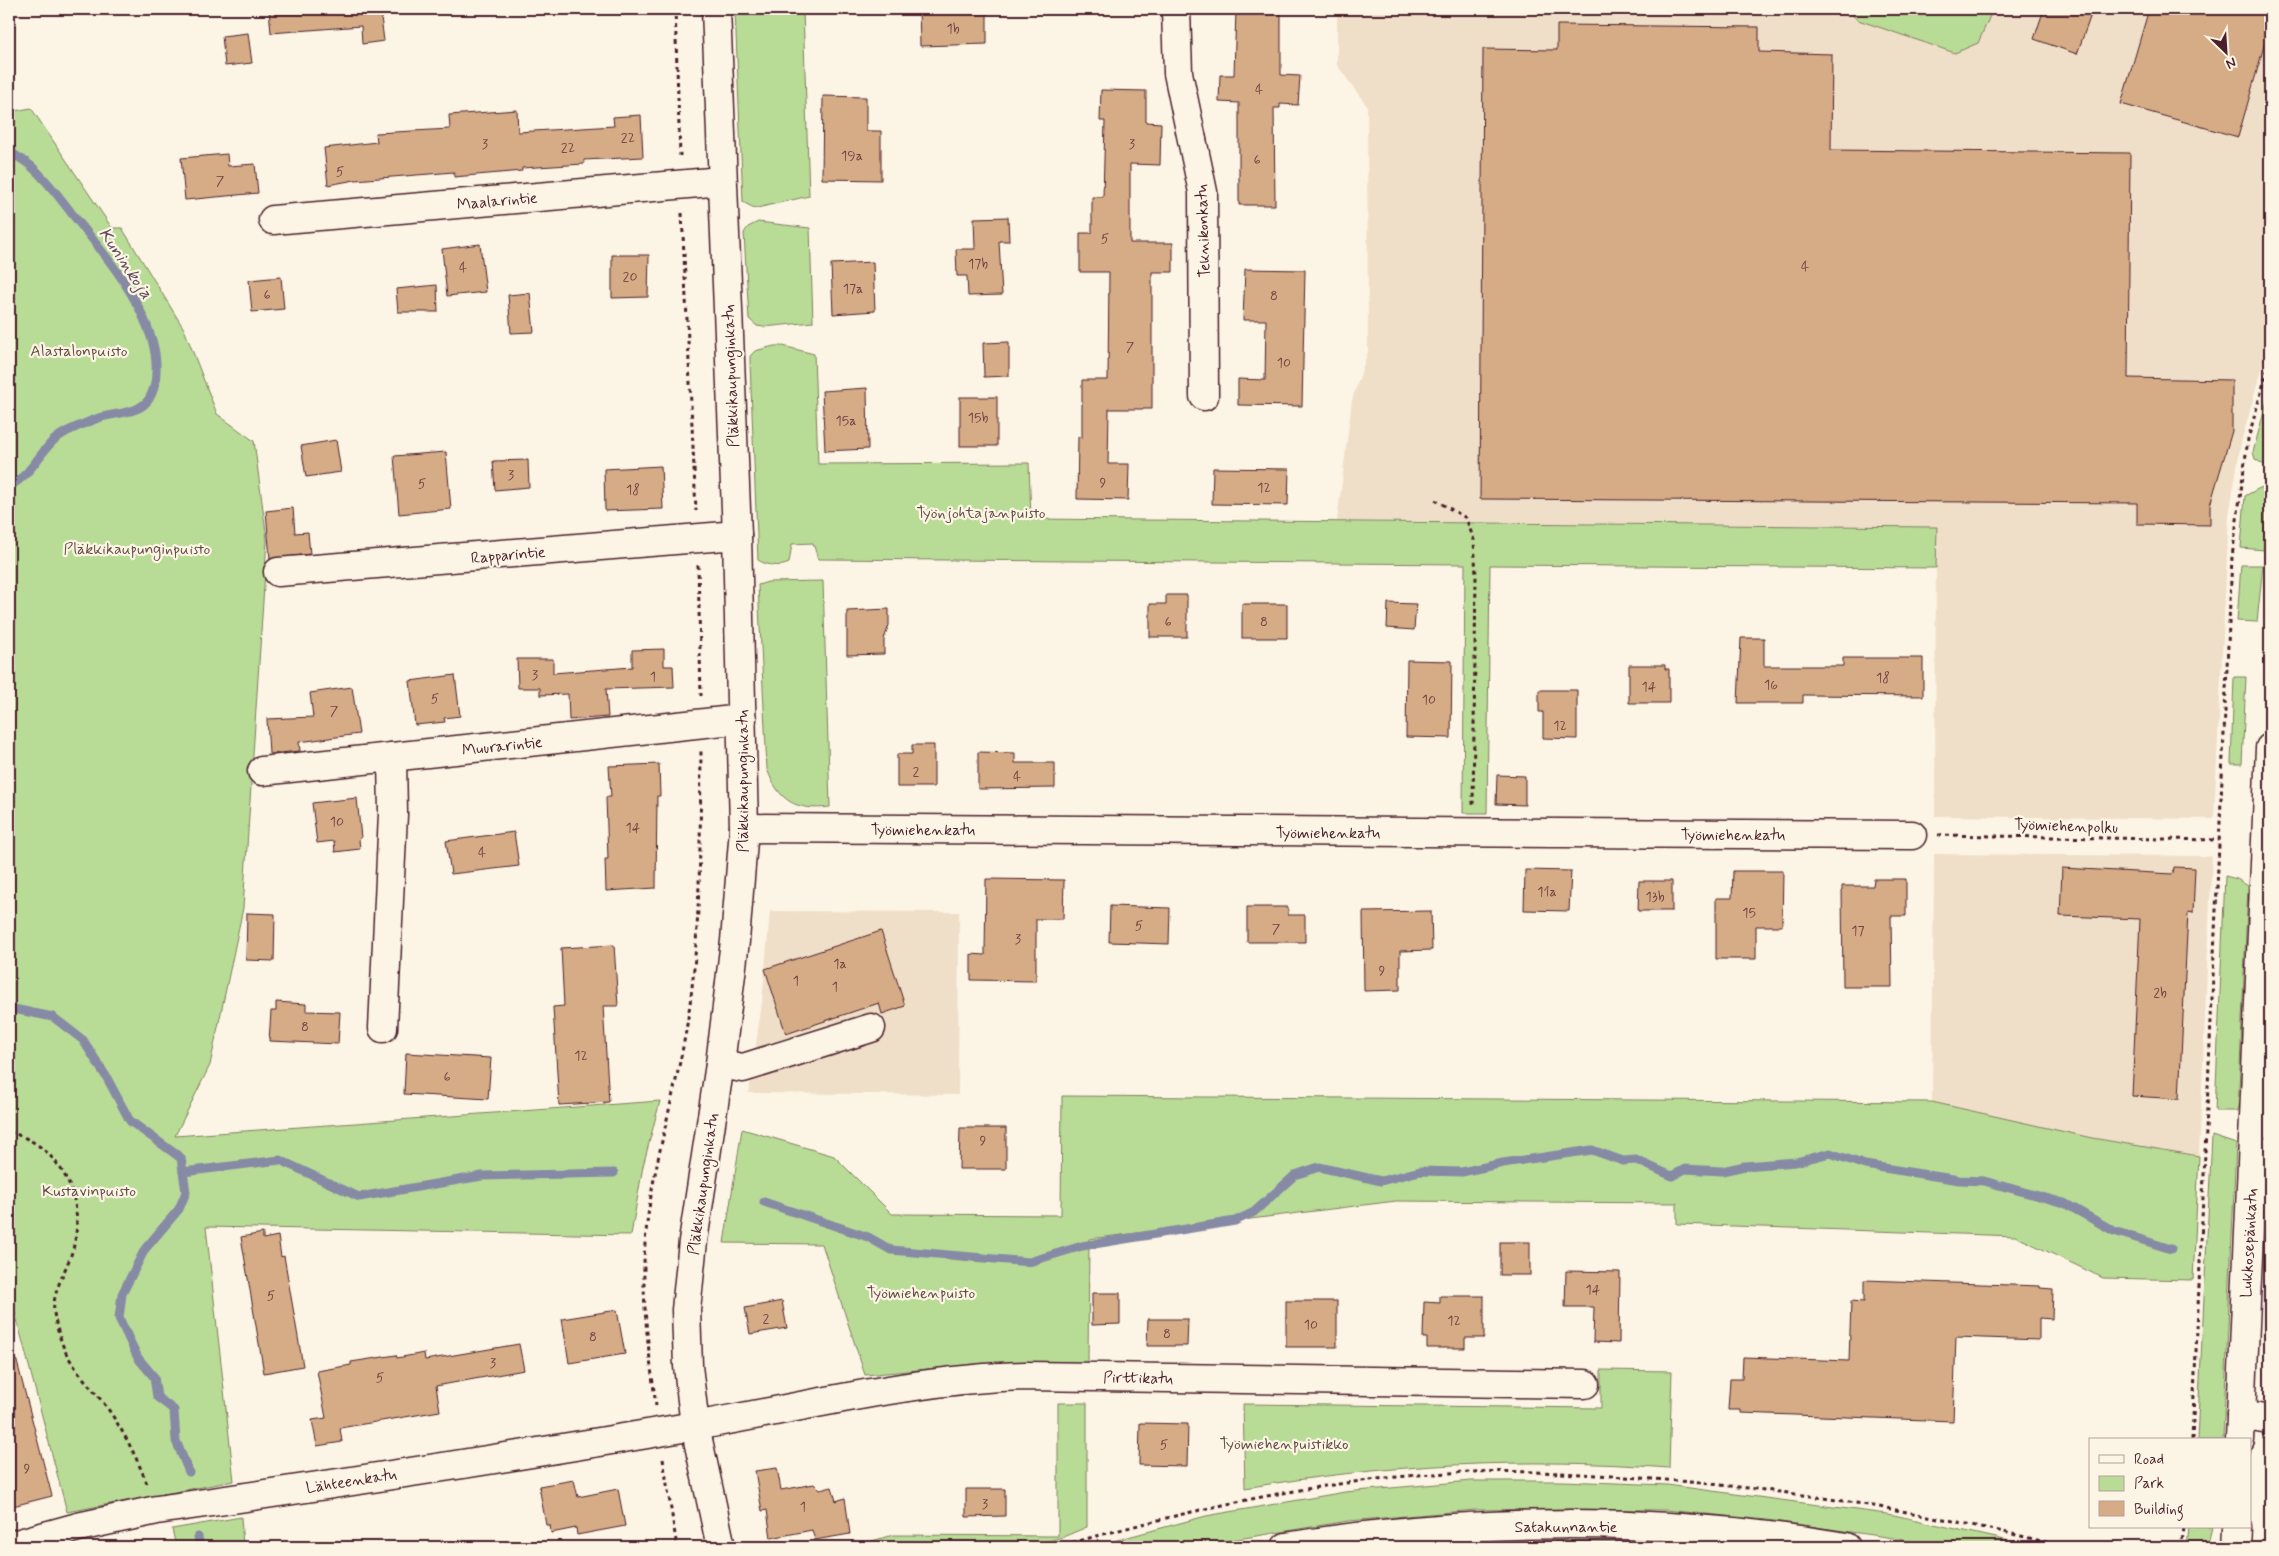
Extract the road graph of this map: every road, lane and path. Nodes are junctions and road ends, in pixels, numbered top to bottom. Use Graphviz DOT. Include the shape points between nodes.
graph roads {
  1 [pos="675,9"];
  2 [pos="716,9"];
  3 [pos="1176,9"];
  4 [pos="722,181"];
  5 [pos="680,185"];
  6 [pos="273,220"];
  7 [pos="2270,362"];
  8 [pos="1204,396"];
  9 [pos="1435,500"];
  10 [pos="737,534"];
  11 [pos="698,538"];
  12 [pos="278,572"];
  13 [pos="742,719"];
  14 [pos="702,723"];
  15 [pos="2270,748"];
  16 [pos="392,757"];
  17 [pos="262,771"];
  18 [pos="744,828"];
  19 [pos="1474,832"];
  20 [pos="1912,835"];
  21 [pos="2220,840"];
  22 [pos="383,1028"];
  23 [pos="871,1028"];
  24 [pos="720,1064"];
  25 [pos="9,1132"];
  26 [pos="1585,1384"];
  27 [pos="2270,1420"];
  28 [pos="695,1426"];
  29 [pos="2240,1427"];
  30 [pos="659,1431"];
  31 [pos="2192,1438"];
  32 [pos="157,1510"];
  33 [pos="2183,1528"];
  34 [pos="2237,1528"];
  35 [pos="9,1546"];
  36 [pos="677,1547"];
  37 [pos="721,1547"];
  38 [pos="1286,1547"];
  39 [pos="1846,1547"];
  40 [pos="2180,1547"];
  41 [pos="2236,1547"];
  1 -- 5 [label="path"];
  2 -- 4 [label="street, Pläkkikaupunginkatu"];
  3 -- 8 [label="street, Teknikonkatu" via="1178,73 1203,192"];
  4 -- 5 [label="street, Maalarintie"];
  4 -- 10 [label="street, Pläkkikaupunginkatu"];
  5 -- 6 [label="street, Maalarintie"];
  5 -- 11 [label="path"];
  7 -- 21 [label="path" via="2248,439 2232,557"];
  9 -- 19 [label="path" via="1466,518 1474,540"];
  10 -- 11 [label="street, Rapparintie"];
  10 -- 13 [label="street, Pläkkikaupunginkatu"];
  11 -- 12 [label="street, Rapparintie"];
  11 -- 14 [label="path"];
  13 -- 14 [label="street, Muurarintie"];
  13 -- 18 [label="street, Pläkkikaupunginkatu"];
  14 -- 16 [label="street, Muurarintie"];
  14 -- 30 [label="path" via="695,955 688,1018 647,1224 644,1266 645,1306"];
  15 -- 29 [label="street, Lukkosepänkatu"];
  16 -- 17 [label="street, Muurarintie"];
  16 -- 22 [label="street" via="393,814"];
  18 -- 19 [label="street, Työmiehenkatu"];
  18 -- 24 [label="street, Pläkkikaupunginkatu" via="741,884"];
  19 -- 20 [label="street, Työmiehenkatu"];
  20 -- 21 [label="path, Työmiehenpolku"];
  21 -- 31 [label="path"];
  23 -- 24 [label="street" via="742,1068"];
  24 -- 28 [label="street, Pläkkikaupunginkatu" via="692,1241 686,1310"];
  25 -- 32 [label="path" via="48,1154 63,1170 77,1221 73,1248 54,1303 57,1323 65,1350 110,1412 130,1447"];
  26 -- 28 [label="street, Pirttikatu" via="972,1377 918,1384"];
  27 -- 29 [label="street"];
  28 -- 30 [label="street, Lähteenkatu"];
  28 -- 37 [label="street, Pläkkikaupunginkatu"];
  30 -- 32 [label="street, Lähteenkatu"];
  30 -- 36 [label="path"];
  32 -- 35 [label="street, Lähteenkatu"];
  33 -- 40 [label="path"];
  34 -- 41 [label="street"];
  38 -- 39 [label="street, Satakunnantie" via="1348,1537 1457,1528 1561,1525 1642,1526"];
}
